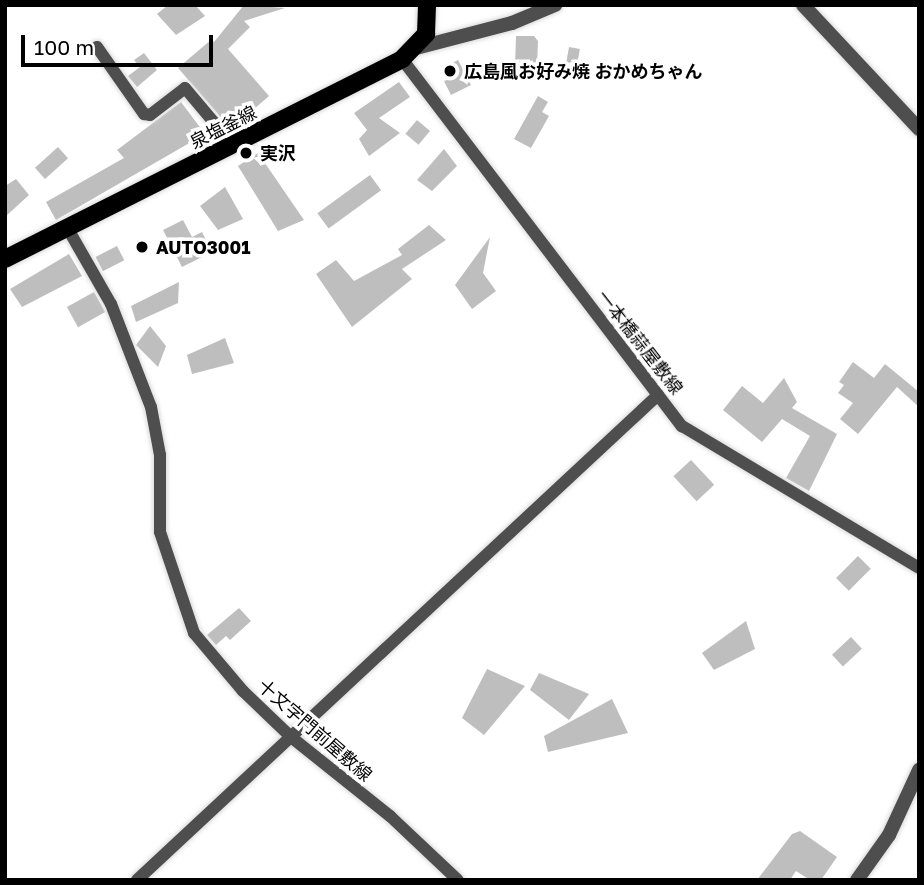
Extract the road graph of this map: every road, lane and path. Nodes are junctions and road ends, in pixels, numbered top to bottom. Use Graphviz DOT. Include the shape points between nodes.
graph roads {
  1 [pos="427,5"];
  2 [pos="555,5"];
  3 [pos="803,5"];
  4 [pos="97,47"];
  5 [pos="409,54"];
  6 [pos="919,129"];
  7 [pos="233,145"];
  8 [pos="68,229"];
  9 [pos="5,259"];
  10 [pos="658,395"];
  11 [pos="919,568"];
  12 [pos="291,737"];
  13 [pos="919,771"];
  14 [pos="137,880"];
  15 [pos="458,880"];
  16 [pos="857,880"];
  1 -- 5 [label="main road" via="426,34"];
  2 -- 5 [label="street"];
  3 -- 6 [label="street"];
  4 -- 7 [label="street" via="144,114 150,115 185,88"];
  5 -- 7 [label="main road, 泉塩釜線"];
  5 -- 10 [label="street, 一本橋蒜屋敷線"];
  7 -- 8 [label="main road, 泉塩釜線"];
  8 -- 9 [label="main road, 泉塩釜線"];
  8 -- 12 [label="street, 十文字門前屋敷線" via="111,304 151,407 160,454 160,532 194,633 243,691"];
  10 -- 11 [label="street, 一本橋蒜屋敷線" via="694,436"];
  10 -- 12 [label="street"];
  12 -- 14 [label="street"];
  12 -- 15 [label="street, 十文字門前屋敷線" via="390,817"];
  13 -- 16 [label="street" via="889,835"];
}
